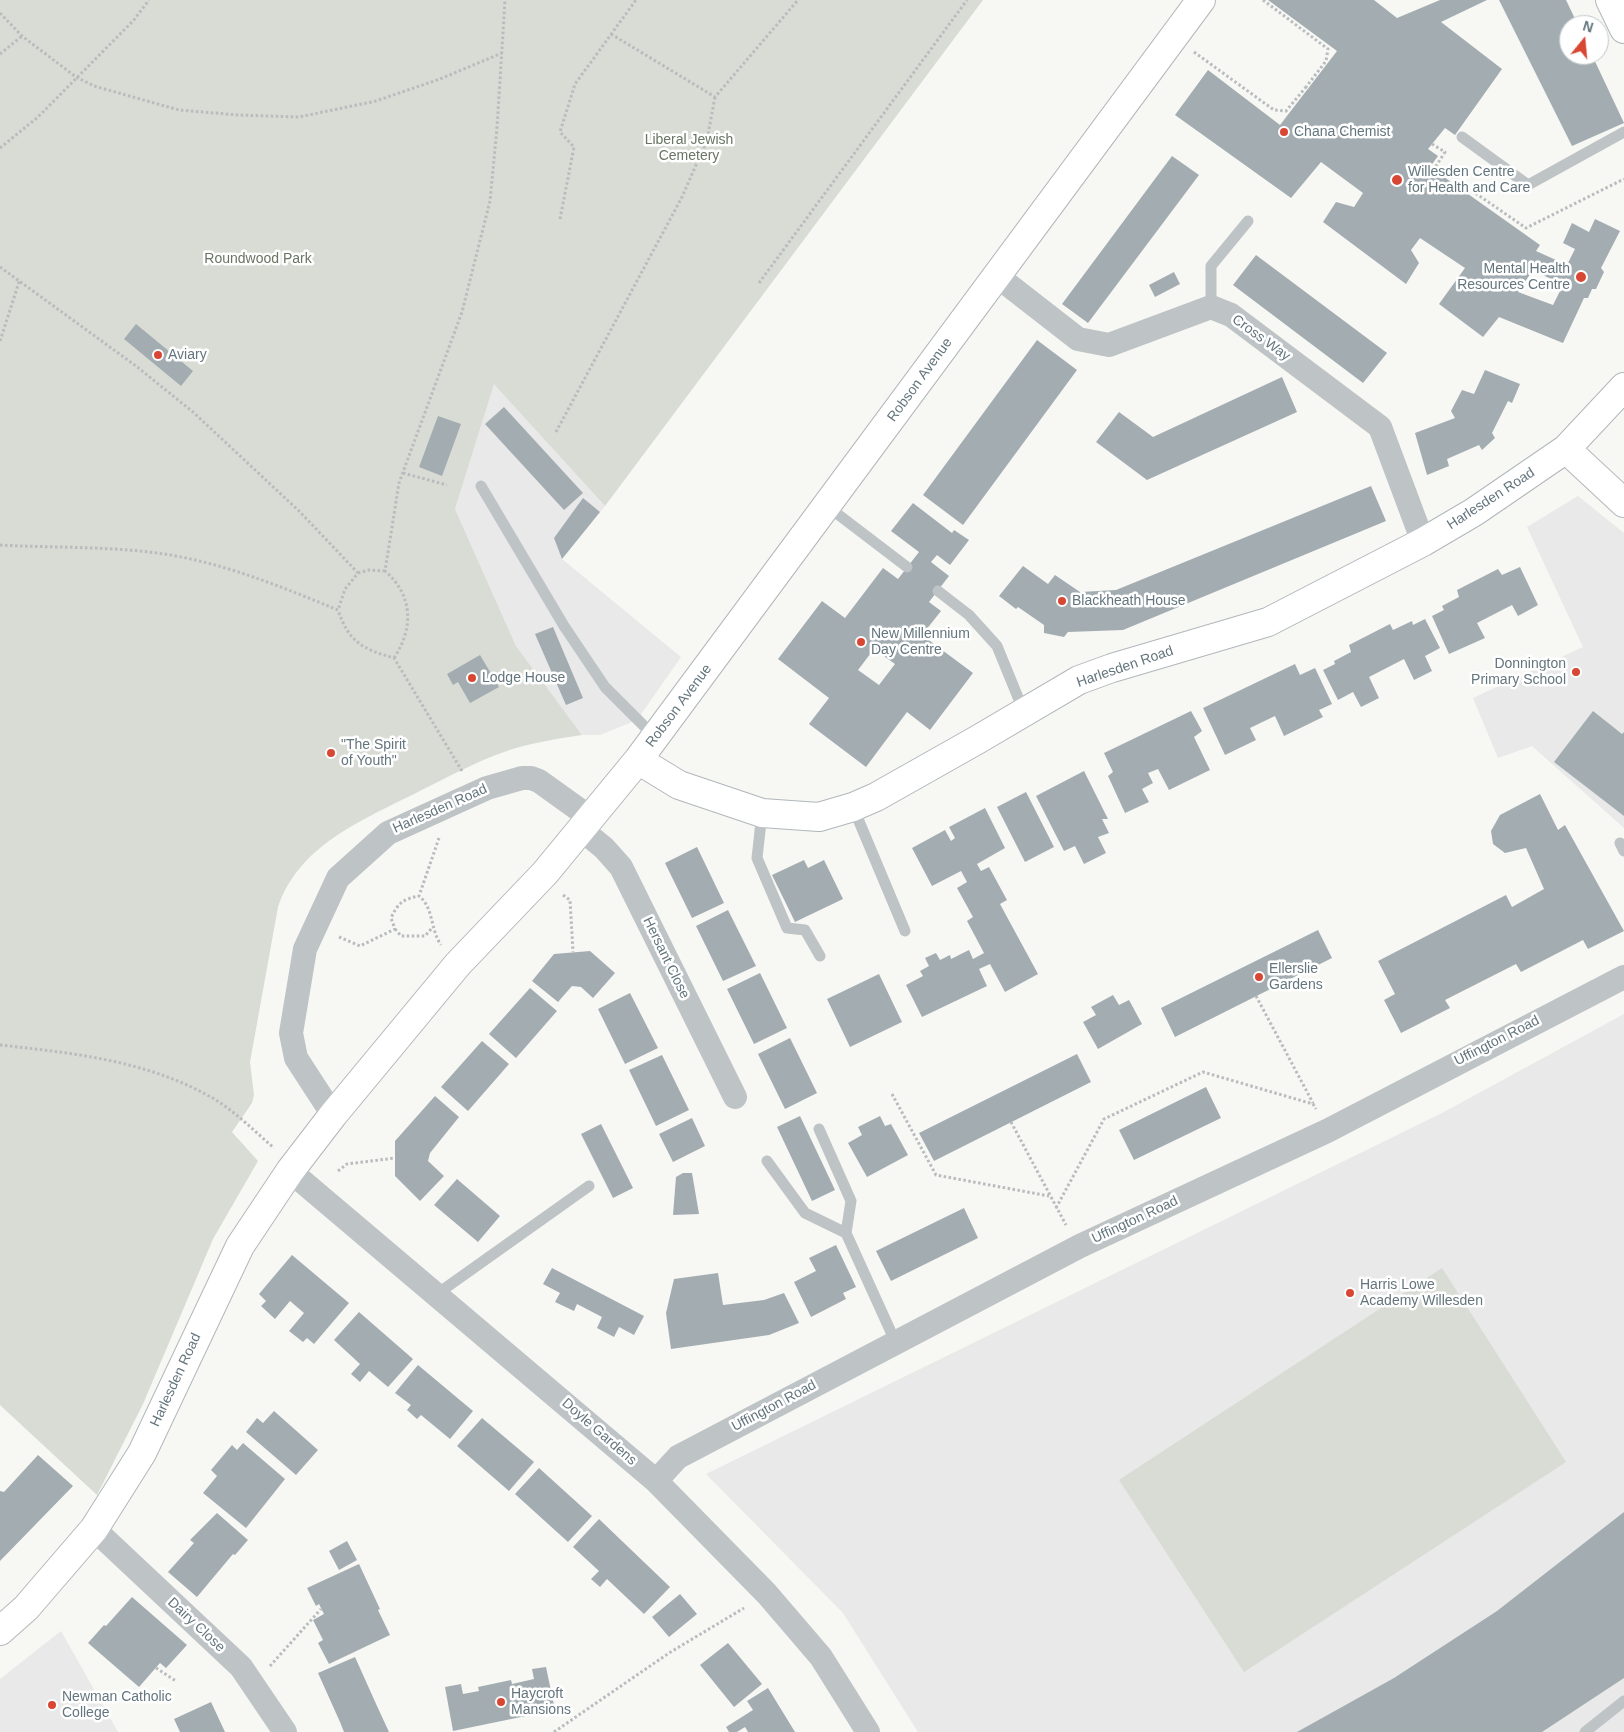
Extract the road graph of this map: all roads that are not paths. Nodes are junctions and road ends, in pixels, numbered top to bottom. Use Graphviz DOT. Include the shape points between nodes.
graph roads {
  1 [pos="1201,0"];
  2 [pos="1610,0"];
  3 [pos="1624,29"];
  4 [pos="1624,132"];
  5 [pos="1462,137"];
  6 [pos="1248,221"];
  7 [pos="997,276"];
  8 [pos="1211,307"];
  9 [pos="1624,387"];
  10 [pos="1566,449"];
  11 [pos="482,486"];
  12 [pos="1624,503"];
  13 [pos="827,506"];
  14 [pos="1423,542"];
  15 [pos="907,567"];
  16 [pos="938,591"];
  17 [pos="1024,712"];
  18 [pos="656,738"];
  19 [pos="638,760"];
  20 [pos="853,807"];
  21 [pos="762,813"];
  22 [pos="587,824"];
  23 [pos="905,932"];
  24 [pos="820,956"];
  25 [pos="1624,976"];
  26 [pos="735,1097"];
  27 [pos="333,1115"];
  28 [pos="819,1129"];
  29 [pos="767,1161"];
  30 [pos="290,1171"];
  31 [pos="589,1186"];
  32 [pos="846,1233"];
  33 [pos="437,1294"];
  34 [pos="895,1341"];
  35 [pos="656,1482"];
  36 [pos="94,1529"];
  37 [pos="0,1631"];
  38 [pos="1624,1701"];
  39 [pos="285,1732"];
  40 [pos="868,1732"];
  41 [pos="1585,1732"];
  1 -- 7 [label="street, Robson Avenue"];
  2 -- 3 [label="street"];
  4 -- 5 [label="lane" via="1528,185"];
  6 -- 8 [label="lane" via="1211,266"];
  7 -- 8 [label="street" via="1078,339 1109,346"];
  7 -- 13 [label="street, Robson Avenue"];
  8 -- 14 [label="street, Cross Way" via="1232,316 1380,427"];
  9 -- 10 [label="street, Harlesden Road"];
  10 -- 12 [label="street"];
  10 -- 14 [label="street, Harlesden Road" via="1474,512"];
  11 -- 18 [label="lane" via="564,626 605,687"];
  13 -- 15 [label="lane"];
  13 -- 18 [label="street, Robson Avenue"];
  14 -- 17 [label="street, Harlesden Road" via="1268,622 1079,680"];
  16 -- 17 [label="lane" via="969,615 997,646"];
  17 -- 20 [label="street, Harlesden Road"];
  18 -- 19 [label="street, Robson Avenue"];
  19 -- 21 [label="street, Harlesden Road" via="679,785"];
  19 -- 22 [label="street, Harlesden Road"];
  20 -- 21 [label="street, Harlesden Road" via="819,817"];
  20 -- 23 [label="lane"];
  21 -- 24 [label="lane" via="757,858 786,928 805,930"];
  22 -- 26 [label="street, Hersant Close" via="621,868"];
  22 -- 27 [label="street, Harlesden Road" via="458,964"];
  22 -- 27 [label="street, Harlesden Road" via="539,781 531,778 506,781 388,832 338,878 306,949 291,1032 296,1058"];
  25 -- 34 [label="street, Uffington Road" via="1327,1130 1080,1246"];
  27 -- 30 [label="street, Harlesden Road"];
  28 -- 32 [label="lane" via="851,1201"];
  29 -- 32 [label="lane" via="805,1213"];
  30 -- 33 [label="street, Doyle Gardens"];
  30 -- 36 [label="street, Harlesden Road" via="240,1246 142,1453"];
  31 -- 33 [label="lane"];
  32 -- 34 [label="lane"];
  33 -- 35 [label="street, Doyle Gardens"];
  34 -- 35 [label="street, Uffington Road" via="678,1457"];
  35 -- 40 [label="street, Doyle Gardens" via="767,1594 821,1657"];
  36 -- 37 [label="street, Harlesden Road" via="26,1608"];
  36 -- 39 [label="street, Dairy Close" via="228,1655"];
  38 -- 41 [label="lane"];
}
